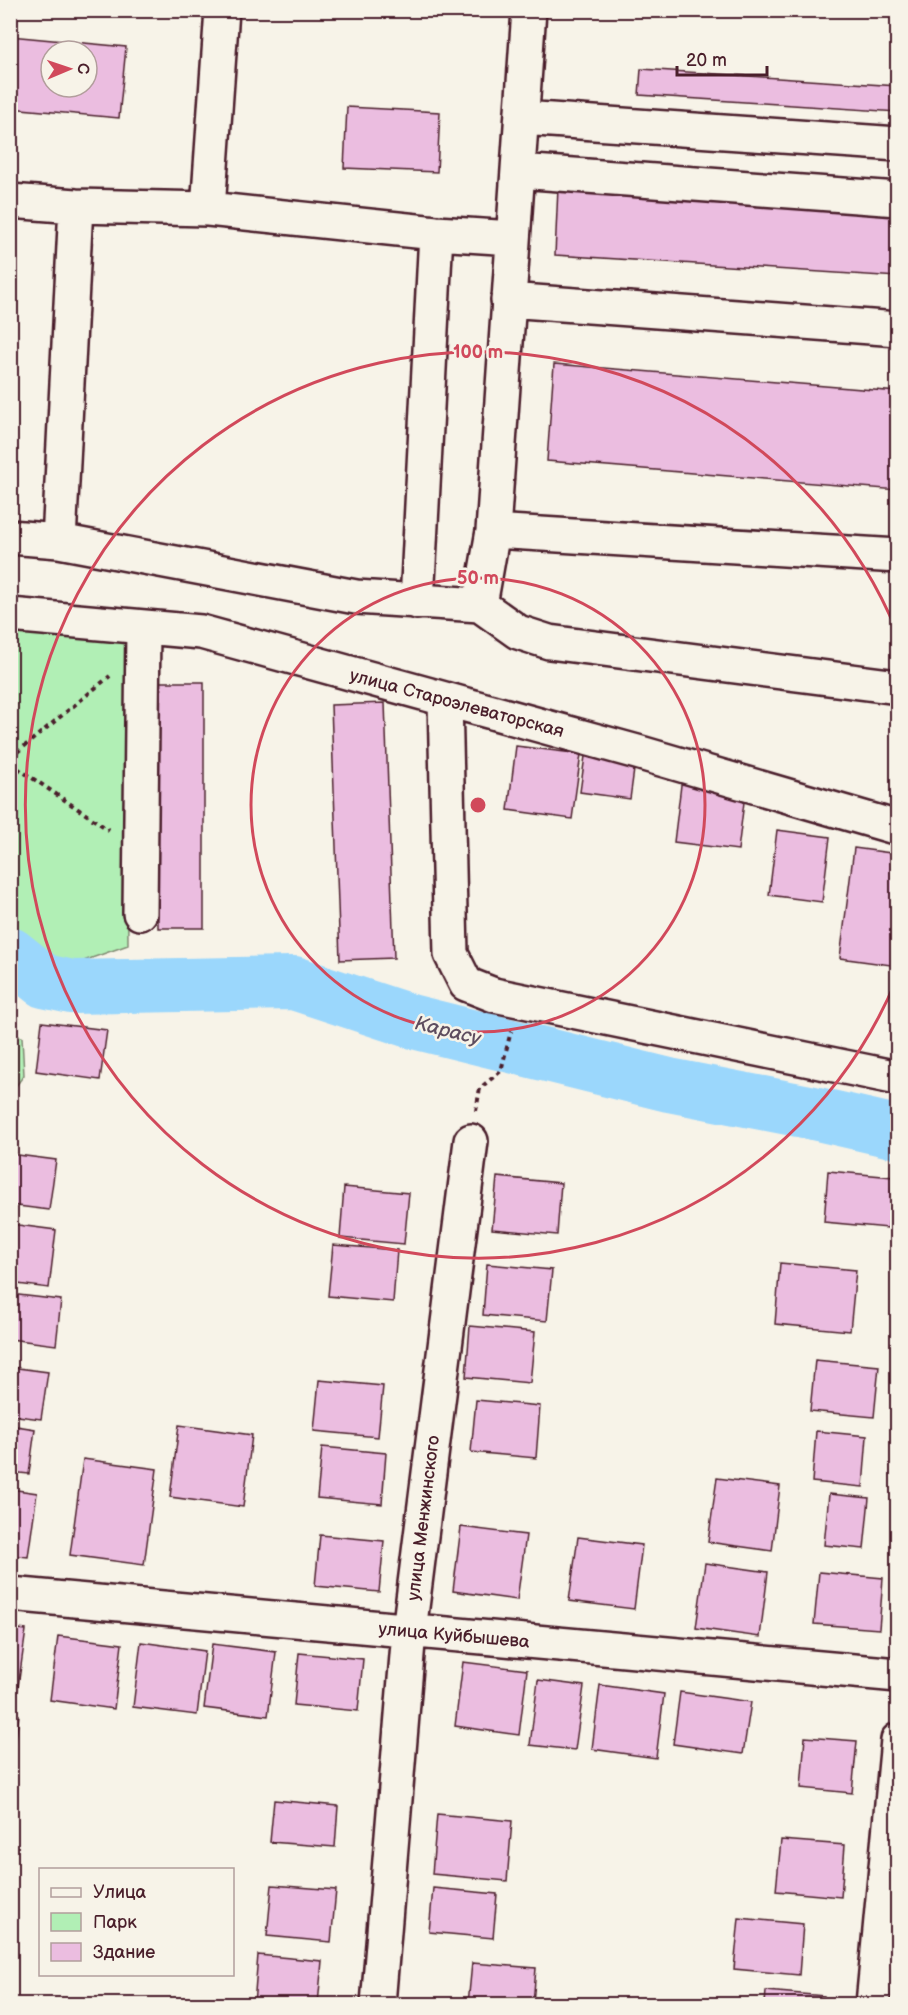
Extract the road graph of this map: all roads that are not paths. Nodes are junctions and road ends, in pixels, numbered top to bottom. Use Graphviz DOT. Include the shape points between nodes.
graph roads {
  1 [pos="222,10"];
  2 [pos="529,10"];
  3 [pos="522,118"];
  4 [pos="897,144"];
  5 [pos="519,171"];
  6 [pos="897,199"];
  7 [pos="10,201"];
  8 [pos="76,206"];
  9 [pos="208,209"];
  10 [pos="436,233"];
  11 [pos="513,238"];
  12 [pos="508,300"];
  13 [pos="897,329"];
  14 [pos="493,531"];
  15 [pos="10,537"];
  16 [pos="59,541"];
  17 [pos="897,556"];
  18 [pos="417,602"];
  19 [pos="480,605"];
  20 [pos="10,615"];
  21 [pos="143,638"];
  22 [pos="897,687"];
  23 [pos="445,700"];
  24 [pos="897,828"];
  25 [pos="140,913"];
  26 [pos="897,1078"];
  27 [pos="471,1141"];
  28 [pos="10,1594"];
  29 [pos="409,1631"];
  30 [pos="897,1676"];
  31 [pos="897,1740"];
  32 [pos="378,2004"];
  33 [pos="873,2004"];
  1 -- 9 [label="street"];
  2 -- 3 [label="street"];
  3 -- 4 [label="street"];
  3 -- 5 [label="street"];
  5 -- 6 [label="street"];
  5 -- 11 [label="street"];
  7 -- 8 [label="street"];
  8 -- 9 [label="street"];
  8 -- 16 [label="street"];
  9 -- 10 [label="street"];
  10 -- 11 [label="street"];
  10 -- 18 [label="street"];
  11 -- 12 [label="street"];
  12 -- 13 [label="street"];
  12 -- 14 [label="street"];
  14 -- 17 [label="street"];
  14 -- 19 [label="street"];
  15 -- 16 [label="street"];
  16 -- 18 [label="street" via="356,597"];
  18 -- 19 [label="street"];
  19 -- 22 [label="street" via="518,632 549,642"];
  20 -- 21 [label="street, улица Староэлеваторская"];
  21 -- 23 [label="street, улица Староэлеваторская" via="201,632"];
  21 -- 25 [label="street"];
  23 -- 24 [label="street, улица Староэлеваторская"];
  23 -- 26 [label="street" via="452,954 466,984 494,995"];
  27 -- 29 [label="street, улица Менжинского"];
  28 -- 29 [label="street, улица Куйбышева"];
  29 -- 30 [label="street, улица Куйбышева"];
  29 -- 32 [label="street, улица Менжинского"];
  31 -- 33 [label="street"];
}
